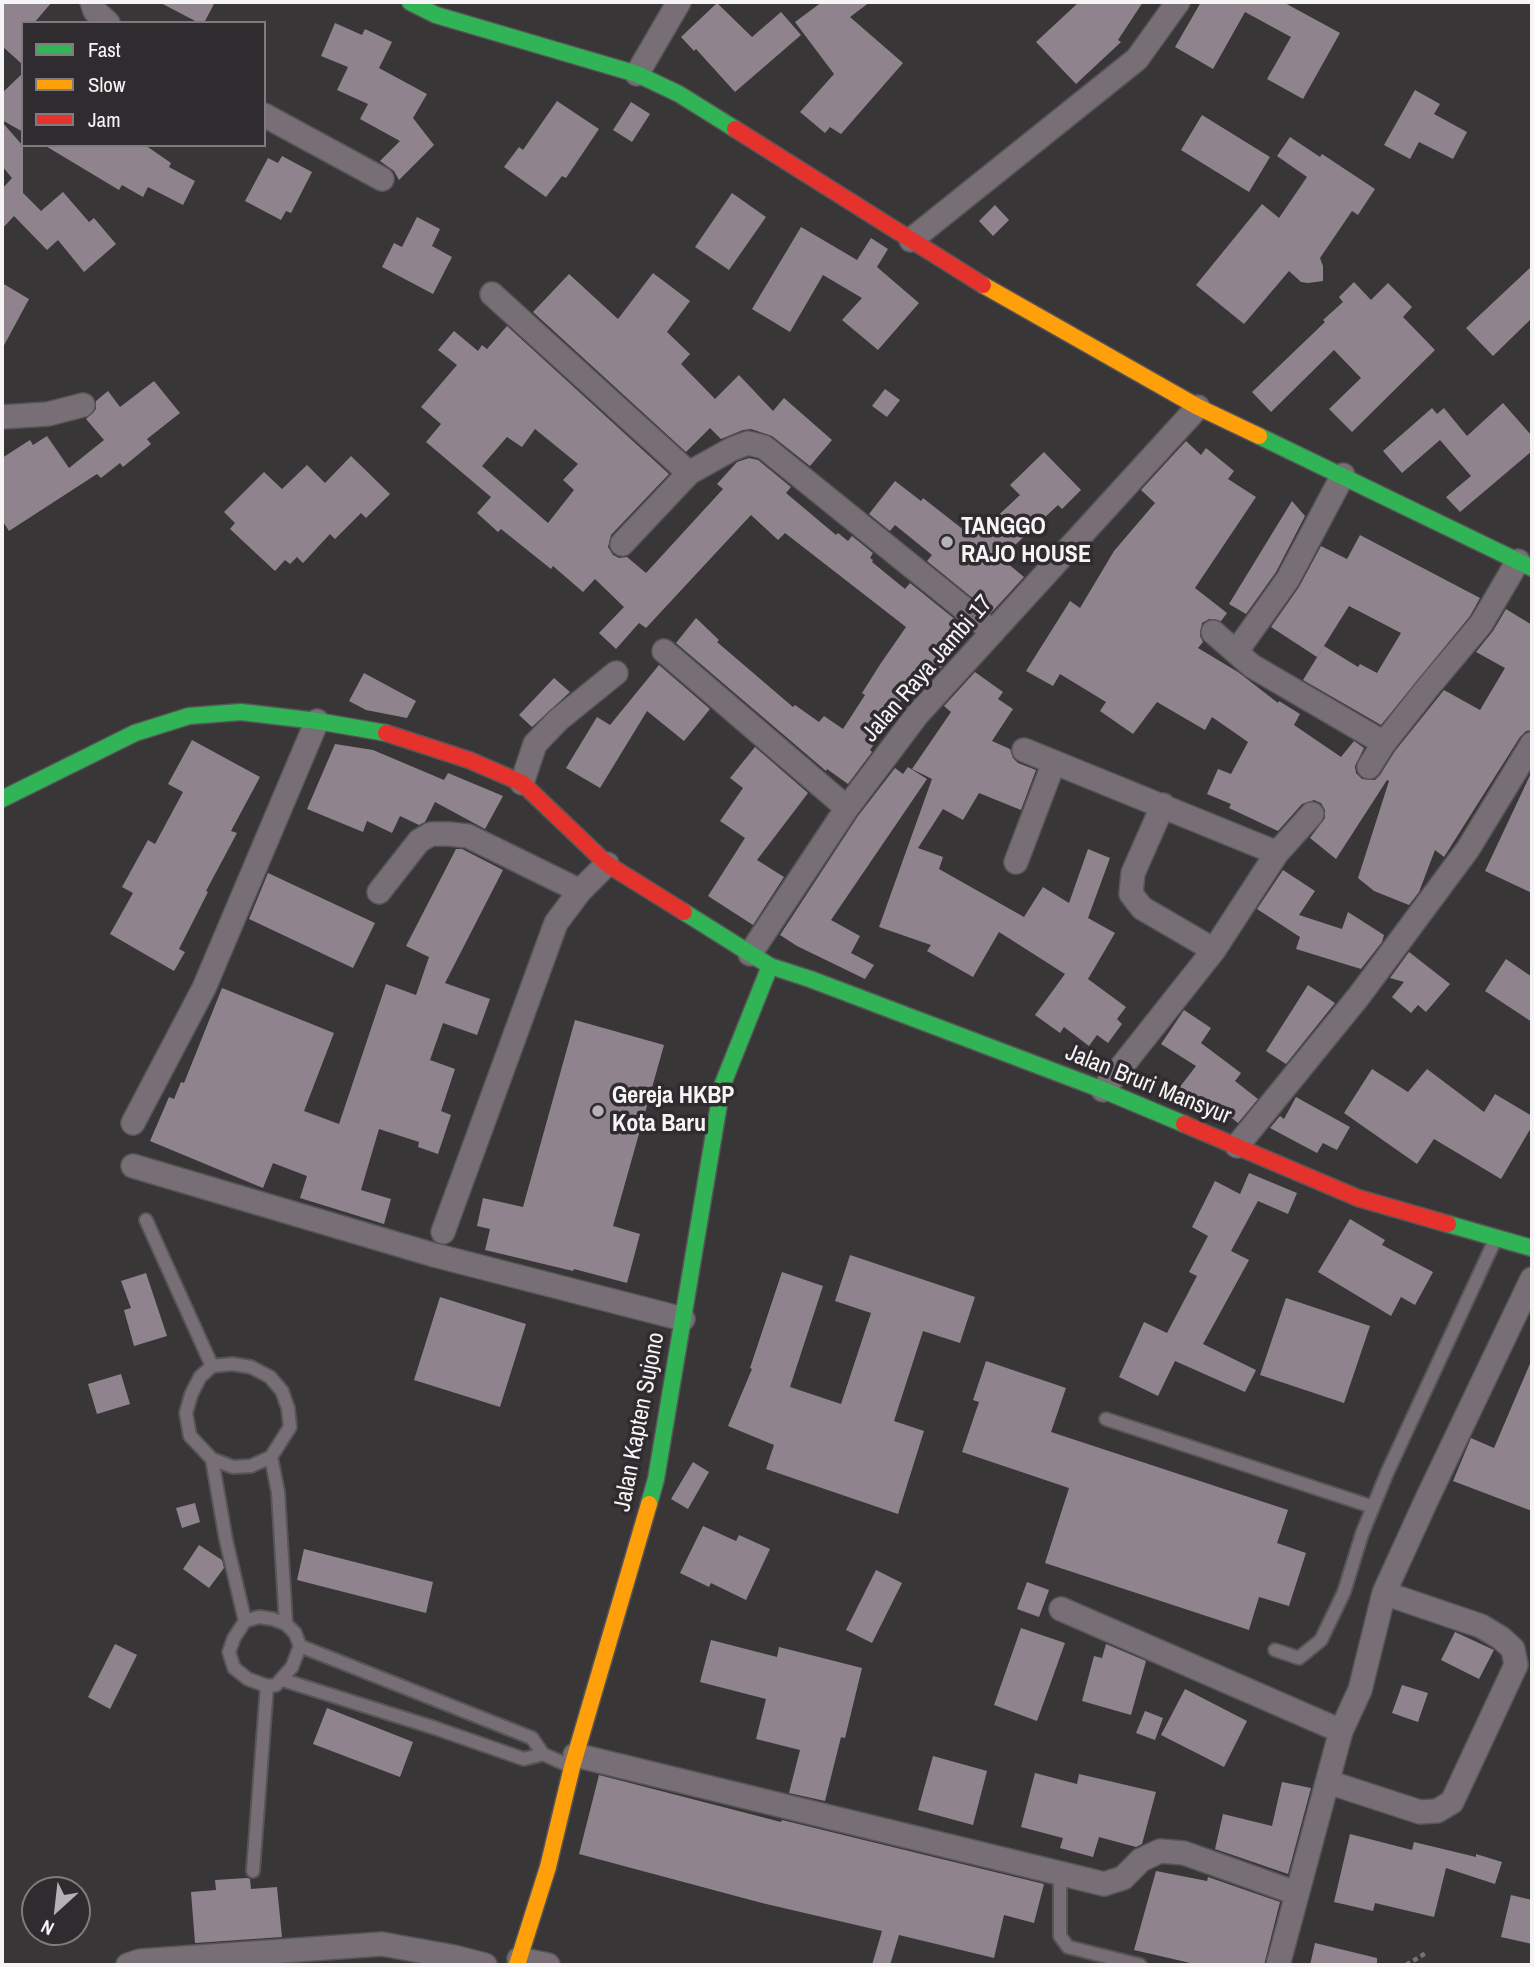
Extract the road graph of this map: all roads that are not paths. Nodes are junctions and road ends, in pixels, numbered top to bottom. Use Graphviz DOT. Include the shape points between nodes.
graph roads {
  1 [pos="92,2"];
  2 [pos="410,2"];
  3 [pos="679,2"];
  4 [pos="1178,2"];
  5 [pos="106,21"];
  6 [pos="637,74"];
  7 [pos="266,116"];
  8 [pos="382,179"];
  9 [pos="911,240"];
  10 [pos="492,294"];
  11 [pos="83,405"];
  12 [pos="1198,407"];
  13 [pos="2,417"];
  14 [pos="689,473"];
  15 [pos="1343,475"];
  16 [pos="622,544"];
  17 [pos="1525,564"];
  18 [pos="993,632"];
  19 [pos="1213,632"];
  20 [pos="664,651"];
  21 [pos="1236,652"];
  22 [pos="616,673"];
  23 [pos="317,721"];
  24 [pos="1384,743"];
  25 [pos="1532,744"];
  26 [pos="1024,750"];
  27 [pos="1054,762"];
  28 [pos="1369,767"];
  29 [pos="522,783"];
  30 [pos="2,799"];
  31 [pos="1163,805"];
  32 [pos="847,808"];
  33 [pos="1312,814"];
  34 [pos="1277,853"];
  35 [pos="1016,862"];
  36 [pos="607,864"];
  37 [pos="580,891"];
  38 [pos="379,892"];
  39 [pos="1214,950"];
  40 [pos="760,960"];
  41 [pos="1103,1090"];
  42 [pos="133,1123"];
  43 [pos="1237,1146"];
  44 [pos="134,1166"];
  45 [pos="146,1220"];
  46 [pos="443,1231"];
  47 [pos="1496,1237"];
  48 [pos="1532,1248"];
  49 [pos="1532,1279"];
  50 [pos="683,1319"];
  51 [pos="212,1366"];
  52 [pos="1106,1419"];
  53 [pos="271,1457"];
  54 [pos="212,1459"];
  55 [pos="1373,1507"];
  56 [pos="1384,1593"];
  57 [pos="1061,1609"];
  58 [pos="246,1622"];
  59 [pos="286,1624"];
  60 [pos="300,1646"];
  61 [pos="1275,1650"];
  62 [pos="283,1680"];
  63 [pos="267,1686"];
  64 [pos="443,1704"];
  65 [pos="435,1728"];
  66 [pos="1341,1731"];
  67 [pos="543,1754"];
  68 [pos="573,1761"];
  69 [pos="1328,1782"];
  70 [pos="253,1871"];
  71 [pos="1060,1873"];
  72 [pos="1296,1893"];
  73 [pos="281,1959"];
  74 [pos="518,1962"];
  75 [pos="128,1965"];
  76 [pos="485,1965"];
  77 [pos="548,1965"];
  78 [pos="1140,1965"];
  79 [pos="1278,1965"];
  1 -- 5 [label="street"];
  2 -- 6 [label="street" via="436,15"];
  3 -- 6 [label="street"];
  4 -- 9 [label="street" via="1137,60"];
  6 -- 9 [label="street" via="679,94"];
  7 -- 8 [label="street"];
  9 -- 12 [label="street" via="1008,301"];
  10 -- 14 [label="street"];
  11 -- 13 [label="street" via="48,414"];
  12 -- 15 [label="street"];
  12 -- 18 [label="street, Jalan Raya Jambi 17"];
  14 -- 16 [label="street"];
  14 -- 18 [label="street" via="748,443 764,447"];
  15 -- 17 [label="street"];
  15 -- 21 [label="street" via="1289,579"];
  17 -- 24 [label="street"];
  18 -- 32 [label="street, Jalan Raya Jambi 17" via="917,715"];
  19 -- 21 [label="street"];
  20 -- 32 [label="street"];
  21 -- 24 [label="street" via="1252,666"];
  22 -- 29 [label="street" via="535,744"];
  23 -- 29 [label="street" via="394,734"];
  23 -- 30 [label="street" via="241,712 189,716 135,733"];
  23 -- 42 [label="street" via="204,988"];
  24 -- 28 [label="street"];
  25 -- 43 [label="street" via="1468,849 1359,996"];
  26 -- 27 [label="street"];
  27 -- 31 [label="street"];
  27 -- 35 [label="street"];
  29 -- 36 [label="street, Jalan Bruri Mansyur"];
  31 -- 34 [label="street"];
  31 -- 39 [label="street" via="1133,873 1131,894 1142,908"];
  32 -- 40 [label="street, Jalan Raya Jambi 17"];
  33 -- 34 [label="street"];
  34 -- 39 [label="street"];
  36 -- 37 [label="street"];
  36 -- 40 [label="street, Jalan Bruri Mansyur"];
  37 -- 38 [label="street" via="468,836 431,834 419,841"];
  37 -- 46 [label="street" via="556,923"];
  39 -- 41 [label="street"];
  40 -- 41 [label="street, Jalan Bruri Mansyur"];
  40 -- 50 [label="street, Jalan Kapten Sujono" via="722,1086"];
  41 -- 43 [label="street, Jalan Bruri Mansyur"];
  43 -- 47 [label="street, Jalan Bruri Mansyur" via="1358,1198"];
  44 -- 50 [label="street" via="434,1255"];
  45 -- 51 [label="lane"];
  47 -- 48 [label="street, Jalan Bruri Mansyur"];
  47 -- 55 [label="lane"];
  49 -- 56 [label="street"];
  50 -- 68 [label="street, Jalan Kapten Sujono" via="656,1479"];
  51 -- 53 [label="lane" via="251,1367 270,1377 282,1391 290,1427"];
  51 -- 54 [label="lane" via="200,1377 186,1413 190,1436"];
  52 -- 55 [label="lane"];
  53 -- 54 [label="lane" via="251,1466 233,1467"];
  53 -- 59 [label="lane" via="278,1492"];
  54 -- 58 [label="lane"];
  55 -- 61 [label="lane" via="1344,1592 1321,1640 1299,1658"];
  56 -- 66 [label="street" via="1360,1690"];
  56 -- 69 [label="street" via="1481,1626 1513,1649 1516,1665 1452,1802 1437,1811 1420,1812"];
  57 -- 66 [label="street"];
  58 -- 59 [label="lane" via="260,1617"];
  58 -- 63 [label="lane" via="229,1652 234,1668"];
  59 -- 60 [label="lane"];
  60 -- 62 [label="lane"];
  60 -- 64 [label="lane"];
  62 -- 63 [label="lane"];
  62 -- 65 [label="lane"];
  63 -- 70 [label="lane"];
  64 -- 65 [label="lane"];
  64 -- 67 [label="lane" via="532,1738"];
  65 -- 67 [label="lane" via="524,1759"];
  66 -- 69 [label="street"];
  67 -- 68 [label="lane"];
  68 -- 71 [label="street"];
  68 -- 74 [label="street, Jalan Kapten Sujono" via="548,1867"];
  69 -- 72 [label="street"];
  71 -- 72 [label="street" via="1104,1884 1123,1878 1141,1860 1160,1852 1184,1853"];
  71 -- 78 [label="lane" via="1060,1936 1068,1947"];
  72 -- 79 [label="street"];
  73 -- 75 [label="street" via="140,1961"];
  73 -- 76 [label="street" via="382,1944"];
  74 -- 77 [label="street"];
}
